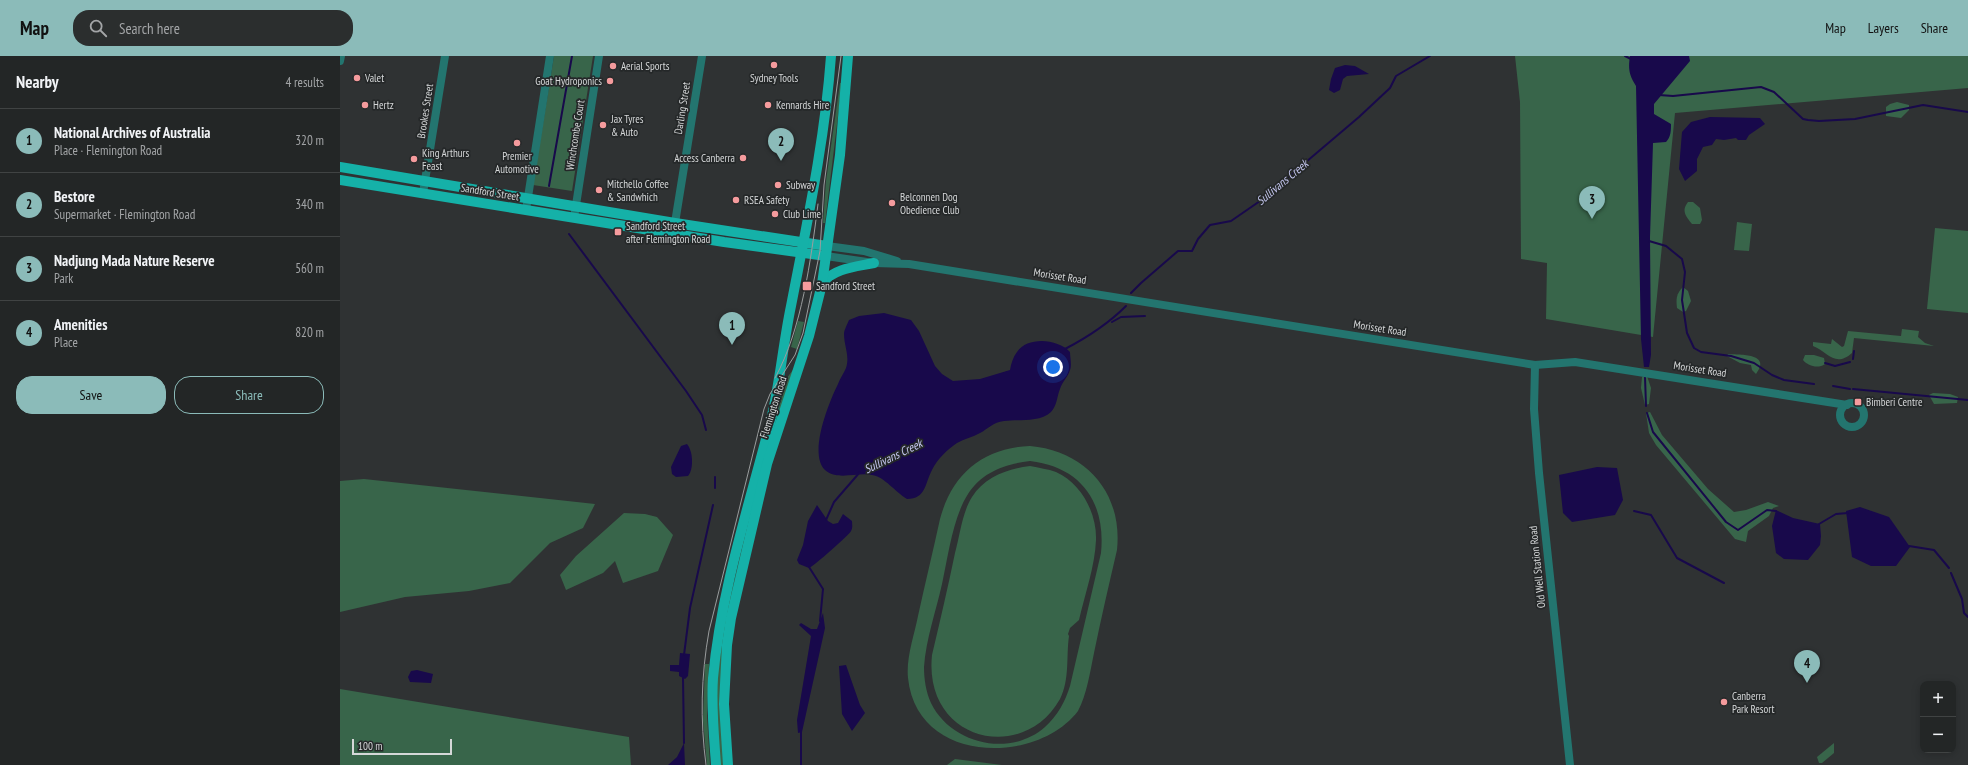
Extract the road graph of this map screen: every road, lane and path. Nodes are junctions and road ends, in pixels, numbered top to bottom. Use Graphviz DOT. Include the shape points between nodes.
graph roads {
  1 [pos="341,56"];
  2 [pos="445,56"];
  3 [pos="550,56"];
  4 [pos="599,56"];
  5 [pos="702,56"];
  6 [pos="831,56"];
  7 [pos="848,56"];
  8 [pos="340,61"];
  9 [pos="340,167"];
  10 [pos="340,180"];
  11 [pos="424,181"];
  12 [pos="422,193"];
  13 [pos="528,198"];
  14 [pos="576,206"];
  15 [pos="526,210"];
  16 [pos="574,218"];
  17 [pos="675,223"];
  18 [pos="673,234"];
  19 [pos="804,243"];
  20 [pos="828,246"];
  21 [pos="801,254"];
  22 [pos="826,256"];
  23 [pos="874,263"];
  24 [pos="909,264"];
  25 [pos="822,284"];
  26 [pos="1535,365"];
  27 [pos="1848,405"];
  28 [pos="716,765"];
  29 [pos="728,765"];
  30 [pos="1570,765"];
  1 -- 8 [label="street"];
  2 -- 11 [label="street, Brookes Street"];
  3 -- 13 [label="street"];
  4 -- 14 [label="street, Winchcombe Court"];
  5 -- 17 [label="street, Darling Street"];
  6 -- 19 [label="main road, Flemington Road"];
  7 -- 20 [label="main road, Flemington Road" via="840,154"];
  9 -- 11 [label="main road, Sandford Street"];
  10 -- 12 [label="main road, Sandford Street"];
  11 -- 12 [label="street, Brookes Street"];
  11 -- 13 [label="main road, Sandford Street"];
  12 -- 15 [label="main road, Sandford Street"];
  13 -- 14 [label="main road, Sandford Street"];
  13 -- 15 [label="street"];
  14 -- 16 [label="street, Winchcombe Court"];
  14 -- 17 [label="main road, Sandford Street"];
  15 -- 16 [label="main road, Sandford Street"];
  16 -- 18 [label="main road, Sandford Street"];
  17 -- 18 [label="street, Darling Street"];
  17 -- 19 [label="main road, Sandford Street"];
  18 -- 21 [label="main road, Sandford Street"];
  19 -- 20 [label="main road, Morisset Road"];
  19 -- 21 [label="main road, Flemington Road"];
  20 -- 22 [label="main road, Flemington Road"];
  20 -- 24 [label="street, Morisset Road" via="864,251"];
  21 -- 22 [label="main road, Sandford Street"];
  21 -- 28 [label="main road, Flemington Road" via="772,416 722,613 713,679"];
  22 -- 23 [label="street, Morisset Road"];
  22 -- 25 [label="main road, Flemington Road"];
  23 -- 24 [label="street, Morisset Road"];
  23 -- 25 [label="main road" via="836,271"];
  24 -- 26 [label="street, Morisset Road"];
  25 -- 29 [label="main road, Flemington Road" via="809,336 767,464 731,618 724,704"];
  26 -- 27 [label="street, Morisset Road" via="1575,362"];
  26 -- 30 [label="street, Old Well Station Road" via="1534,409 1539,473"];
}
